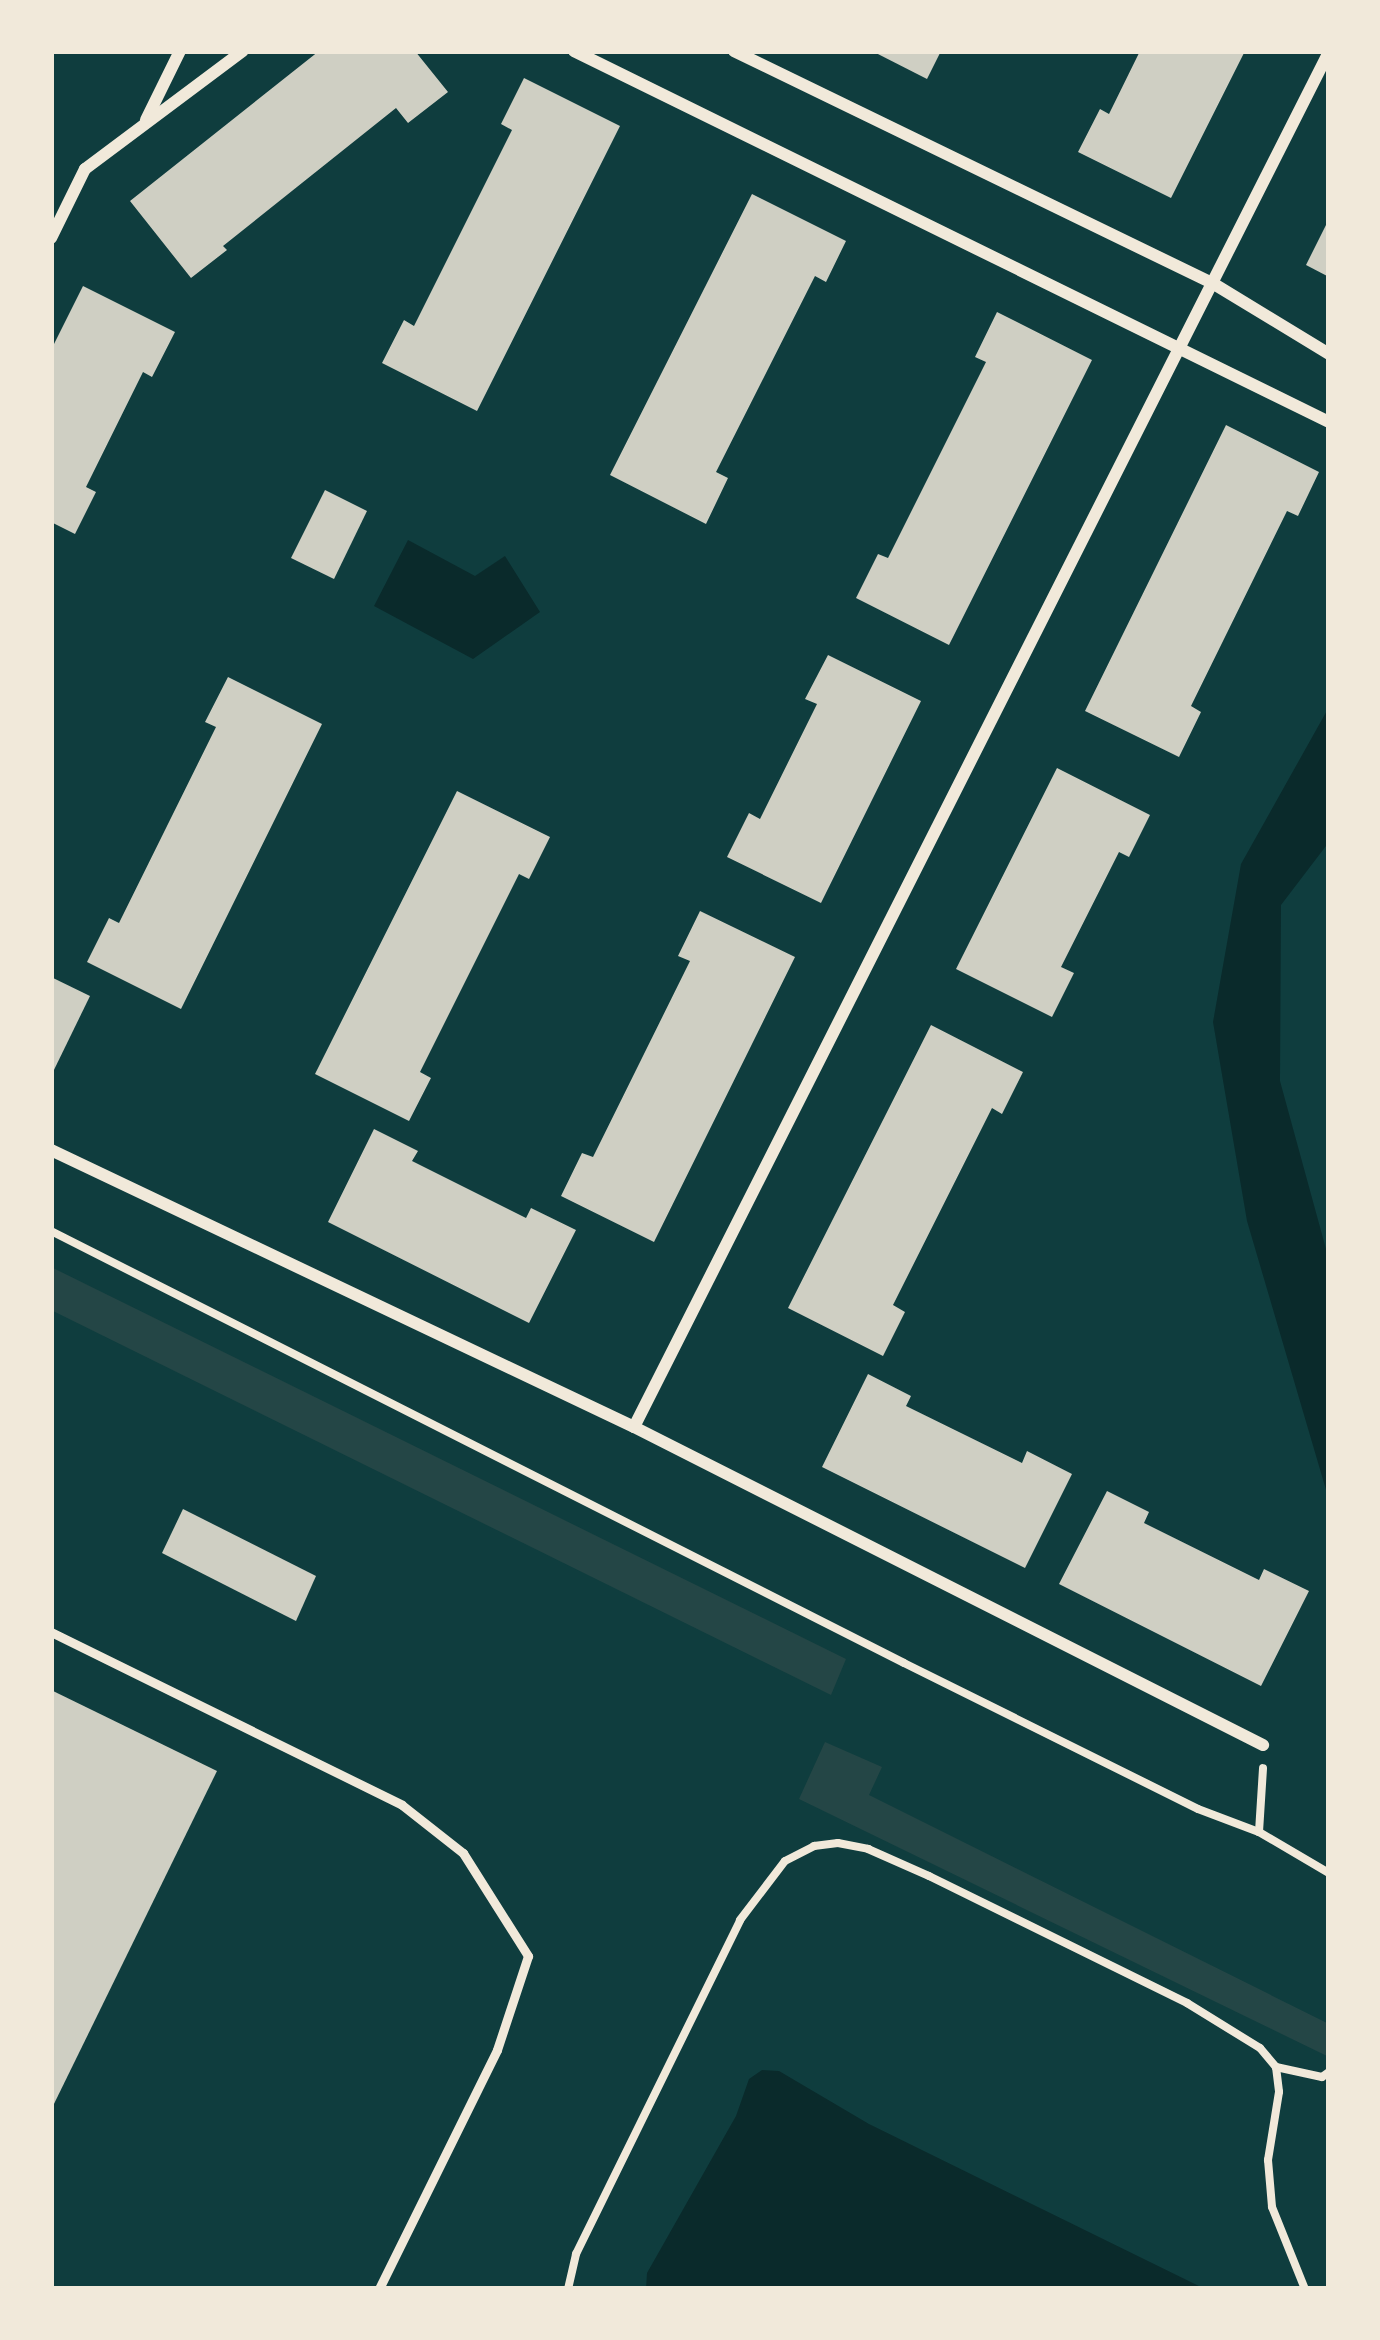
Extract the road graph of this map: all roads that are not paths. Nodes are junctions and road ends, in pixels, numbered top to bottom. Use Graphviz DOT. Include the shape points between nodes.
graph roads {
  1 [pos="180,51"];
  2 [pos="243,51"];
  3 [pos="574,51"];
  4 [pos="734,51"];
  5 [pos="1329,52"];
  6 [pos="144,125"];
  7 [pos="51,238"];
  8 [pos="1214,284"];
  9 [pos="1181,350"];
  10 [pos="1329,354"];
  11 [pos="1329,422"];
  12 [pos="51,1150"];
  13 [pos="634,1427"];
  14 [pos="51,1632"];
  15 [pos="1263,1745"];
  16 [pos="379,2289"];
  1 -- 6 [label="street"];
  2 -- 6 [label="street"];
  3 -- 9 [label="street"];
  4 -- 8 [label="street"];
  5 -- 8 [label="street"];
  6 -- 7 [label="street" via="85,169"];
  8 -- 9 [label="street"];
  8 -- 10 [label="street"];
  9 -- 11 [label="street"];
  9 -- 13 [label="street"];
  12 -- 13 [label="street"];
  13 -- 15 [label="street"];
  14 -- 16 [label="lane" via="402,1805 464,1852 528,1955 497,2050"];
}
